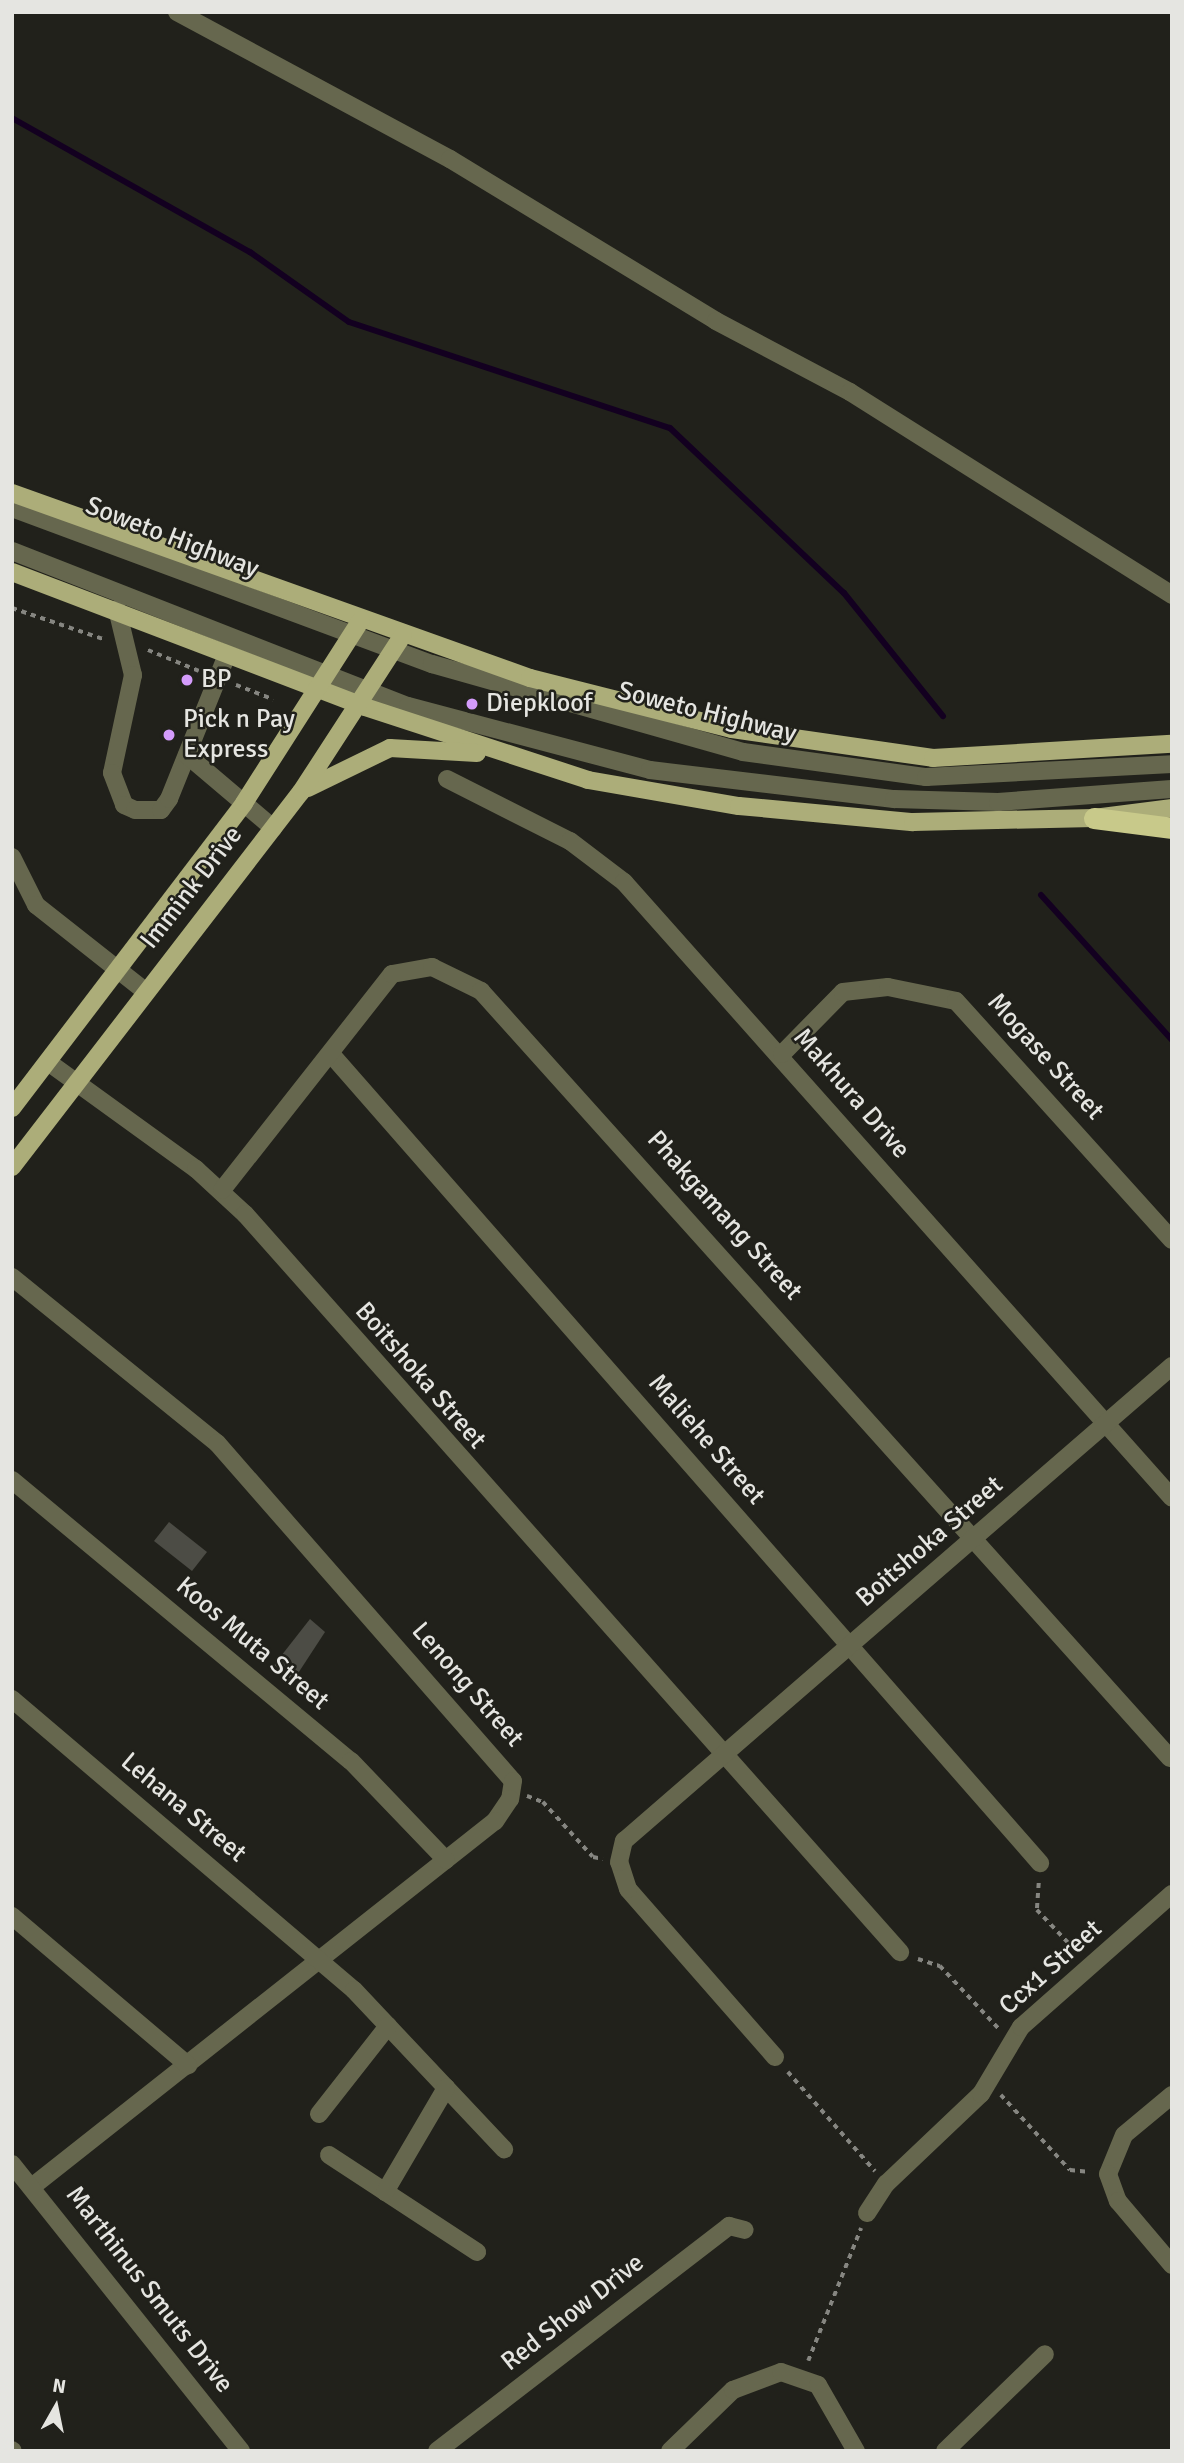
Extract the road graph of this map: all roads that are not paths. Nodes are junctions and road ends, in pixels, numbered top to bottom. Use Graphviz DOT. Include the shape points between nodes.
graph roads {
  1 [pos="177,12"];
  2 [pos="12,493"];
  3 [pos="12,508"];
  4 [pos="12,551"];
  5 [pos="12,572"];
  6 [pos="1172,596"];
  7 [pos="117,609"];
  8 [pos="356,628"];
  9 [pos="399,643"];
  10 [pos="228,652"];
  11 [pos="322,681"];
  12 [pos="366,698"];
  13 [pos="1172,744"];
  14 [pos="187,755"];
  15 [pos="528,762"];
  16 [pos="1172,764"];
  17 [pos="447,779"];
  18 [pos="1172,789"];
  19 [pos="301,792"];
  20 [pos="244,803"];
  21 [pos="1172,808"];
  22 [pos="1094,818"];
  23 [pos="273,828"];
  24 [pos="1172,828"];
  25 [pos="12,857"];
  26 [pos="115,968"];
  27 [pos="145,991"];
  28 [pos="331,1054"];
  29 [pos="782,1054"];
  30 [pos="48,1062"];
  31 [pos="76,1082"];
  32 [pos="12,1108"];
  33 [pos="12,1167"];
  34 [pos="222,1190"];
  35 [pos="1172,1240"];
  36 [pos="12,1277"];
  37 [pos="1172,1366"];
  38 [pos="1106,1425"];
  39 [pos="13,1483"];
  40 [pos="1172,1498"];
  41 [pos="977,1537"];
  42 [pos="851,1645"];
  43 [pos="12,1699"];
  44 [pos="723,1757"];
  45 [pos="1170,1758"];
  46 [pos="446,1860"];
  47 [pos="1040,1863"];
  48 [pos="1172,1894"];
  49 [pos="12,1916"];
  50 [pos="900,1952"];
  51 [pos="314,1962"];
  52 [pos="388,2026"];
  53 [pos="775,2057"];
  54 [pos="188,2065"];
  55 [pos="446,2088"];
  56 [pos="1172,2095"];
  57 [pos="319,2114"];
  58 [pos="503,2149"];
  59 [pos="329,2155"];
  60 [pos="12,2164"];
  61 [pos="33,2186"];
  62 [pos="386,2192"];
  63 [pos="867,2213"];
  64 [pos="745,2230"];
  65 [pos="477,2252"];
  66 [pos="1172,2265"];
  67 [pos="1045,2354"];
  68 [pos="241,2451"];
  69 [pos="437,2451"];
  70 [pos="670,2451"];
  71 [pos="856,2451"];
  72 [pos="945,2451"];
  1 -- 6 [label="street" via="450,159 716,321 850,392"];
  2 -- 8 [label="main road, Soweto Highway"];
  3 -- 8 [label="street, Soweto Highway"];
  4 -- 11 [label="street"];
  5 -- 7 [label="main road"];
  7 -- 10 [label="main road"];
  7 -- 14 [label="street" via="131,702 112,773 124,805 161,810"];
  8 -- 9 [label="main road, Soweto Highway"];
  8 -- 11 [label="main road, Immink Drive"];
  9 -- 12 [label="main road, Immink Drive"];
  9 -- 13 [label="main road, Soweto Highway" via="810,745 970,758"];
  9 -- 16 [label="street, Soweto Highway" via="533,696 743,752 871,774 1057,775"];
  10 -- 11 [label="main road"];
  10 -- 14 [label="street"];
  11 -- 12 [label="main road"];
  11 -- 20 [label="main road, Immink Drive"];
  12 -- 15 [label="main road"];
  12 -- 18 [label="street" via="570,752 793,792 998,802"];
  12 -- 19 [label="main road, Immink Drive"];
  14 -- 20 [label="street"];
  15 -- 19 [label="main road" via="434,747 390,748"];
  15 -- 22 [label="main road" via="674,797 788,813 913,822"];
  17 -- 29 [label="street, Makhura Drive" via="604,863"];
  19 -- 23 [label="main road, Immink Drive"];
  20 -- 23 [label="street"];
  20 -- 26 [label="main road, Immink Drive"];
  21 -- 22 [label="main road"];
  22 -- 24 [label="highway"];
  23 -- 27 [label="main road, Immink Drive"];
  25 -- 26 [label="street" via="36,905"];
  26 -- 27 [label="street"];
  26 -- 30 [label="main road, Immink Drive"];
  27 -- 31 [label="main road, Immink Drive"];
  28 -- 34 [label="street, Phakgamang Street"];
  28 -- 41 [label="street, Phakgamang Street" via="373,995 405,968 432,967 489,996"];
  28 -- 42 [label="street, Maliehe Street"];
  29 -- 35 [label="street, Mogase Street" via="843,992 888,987 957,1001"];
  29 -- 38 [label="street, Makhura Drive"];
  30 -- 31 [label="street, Boitshoka Street"];
  30 -- 32 [label="main road, Immink Drive"];
  31 -- 33 [label="main road, Immink Drive"];
  31 -- 34 [label="street, Boitshoka Street"];
  34 -- 44 [label="street, Boitshoka Street"];
  36 -- 46 [label="street, Lenong Street" via="216,1443 502,1764 512,1791 495,1821"];
  37 -- 38 [label="street, Boitshoka Street"];
  38 -- 40 [label="street, Makhura Drive"];
  38 -- 41 [label="street, Boitshoka Street"];
  39 -- 46 [label="street, Koos Muta Street" via="351,1761"];
  41 -- 42 [label="street, Boitshoka Street"];
  41 -- 45 [label="street, Phakgamang Street"];
  42 -- 44 [label="street, Boitshoka Street"];
  42 -- 47 [label="street, Maliehe Street"];
  43 -- 51 [label="street, Lehana Street" via="234,1886"];
  44 -- 50 [label="street, Boitshoka Street"];
  44 -- 53 [label="street, Boitshoka Street" via="633,1831 619,1862 628,1889"];
  46 -- 51 [label="street, Lenong Street"];
  48 -- 63 [label="street, Ccx1 Street" via="1010,2040 990,2084 886,2183"];
  49 -- 54 [label="street"];
  51 -- 52 [label="street, Lehana Street"];
  51 -- 54 [label="street, Lenong Street"];
  52 -- 55 [label="street, Lehana Street"];
  52 -- 57 [label="street"];
  54 -- 61 [label="street, Lenong Street"];
  55 -- 58 [label="street, Lehana Street"];
  55 -- 62 [label="street"];
  56 -- 66 [label="street" via="1124,2135 1108,2174 1118,2201"];
  59 -- 62 [label="street"];
  60 -- 61 [label="street, Marthinus Smuts Drive"];
  61 -- 68 [label="street, Marthinus Smuts Drive"];
  62 -- 65 [label="street"];
  64 -- 69 [label="street, Red Show Drive" via="729,2226"];
  67 -- 72 [label="street"];
  70 -- 71 [label="street" via="749,2381 781,2372 803,2375 830,2398"];
}
